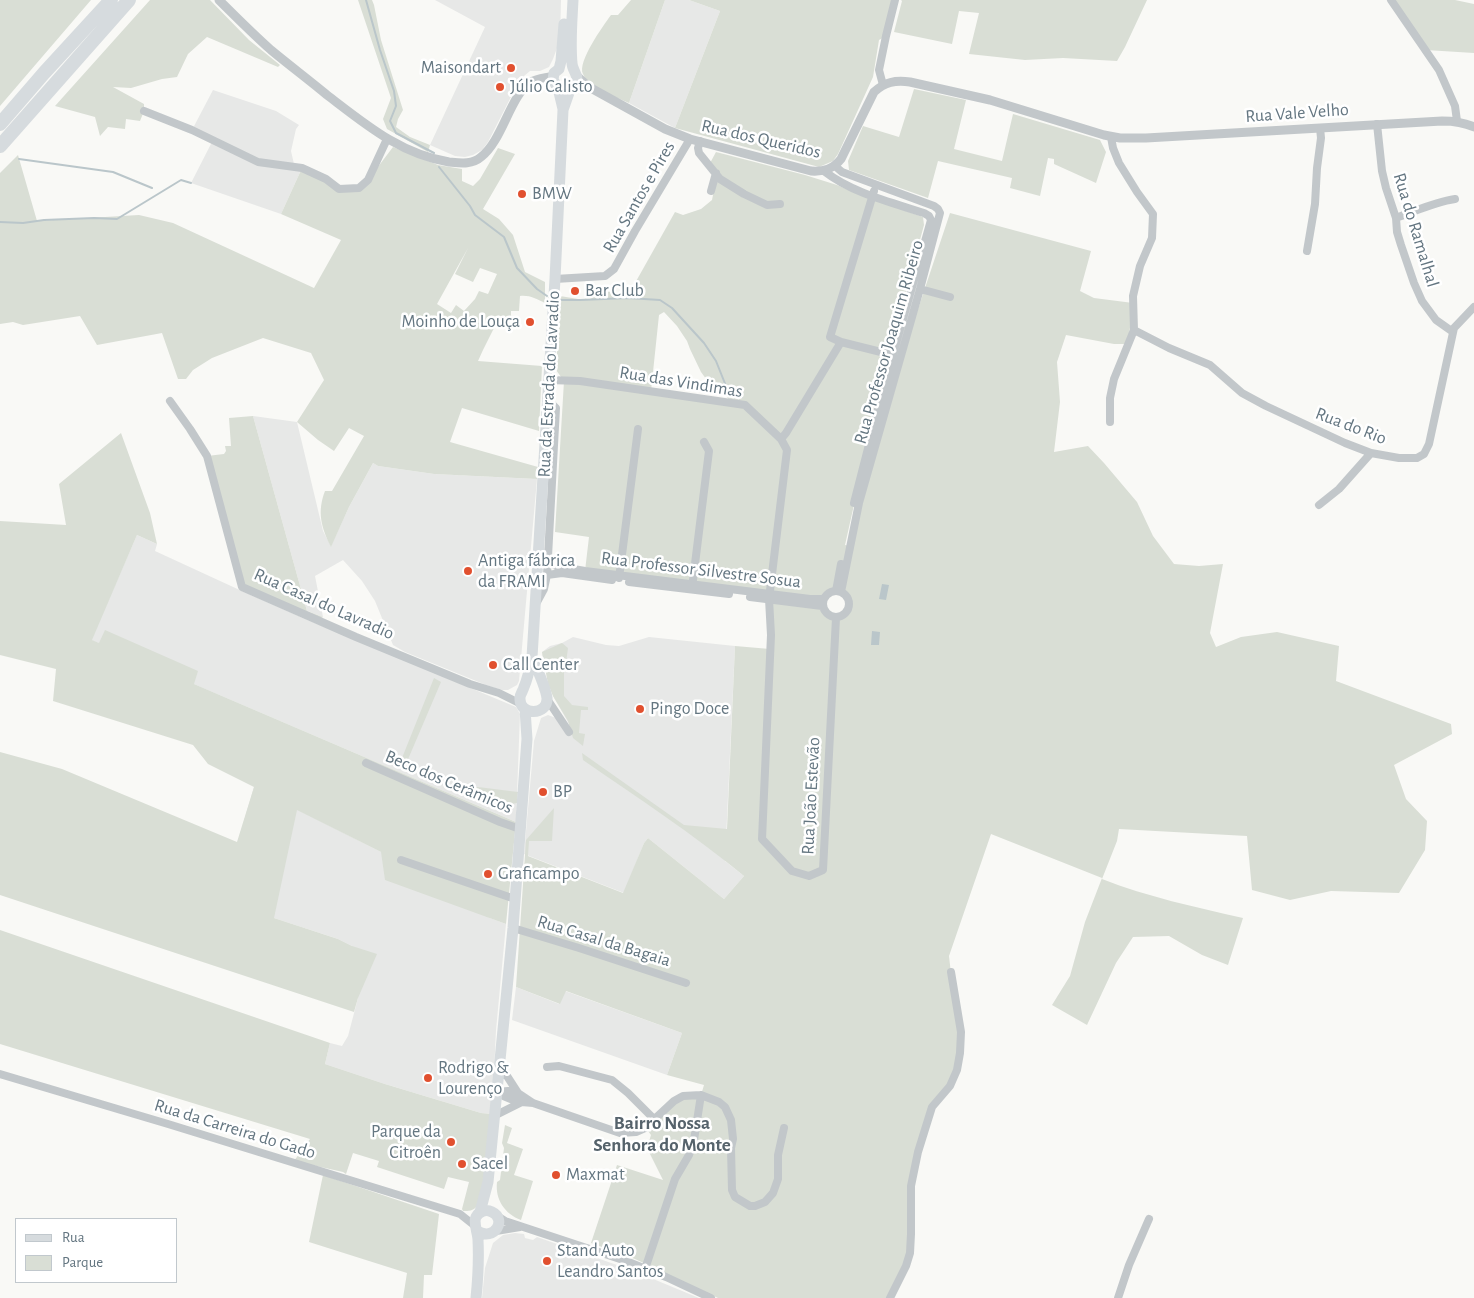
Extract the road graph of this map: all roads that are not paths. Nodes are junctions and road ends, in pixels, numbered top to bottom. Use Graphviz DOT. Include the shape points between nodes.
graph roads {
  1 [pos="110,0"];
  2 [pos="129,0"];
  3 [pos="219,0"];
  4 [pos="566,0"];
  5 [pos="573,0"];
  6 [pos="895,0"];
  7 [pos="1391,0"];
  8 [pos="568,14"];
  9 [pos="565,80"];
  10 [pos="883,85"];
  11 [pos="144,111"];
  12 [pos="1457,121"];
  13 [pos="0,124"];
  14 [pos="1377,124"];
  15 [pos="1474,127"];
  16 [pos="1320,128"];
  17 [pos="1116,137"];
  18 [pos="386,139"];
  19 [pos="690,139"];
  20 [pos="700,141"];
  21 [pos="0,146"];
  22 [pos="835,166"];
  23 [pos="824,171"];
  24 [pos="716,173"];
  25 [pos="876,185"];
  26 [pos="711,191"];
  27 [pos="895,191"];
  28 [pos="872,196"];
  29 [pos="1455,199"];
  30 [pos="890,202"];
  31 [pos="780,204"];
  32 [pos="1396,218"];
  33 [pos="1307,251"];
  34 [pos="555,279"];
  35 [pos="920,289"];
  36 [pos="950,296"];
  37 [pos="1474,307"];
  38 [pos="1134,330"];
  39 [pos="1453,332"];
  40 [pos="841,342"];
  41 [pos="893,355"];
  42 [pos="549,380"];
  43 [pos="548,400"];
  44 [pos="170,401"];
  45 [pos="1110,422"];
  46 [pos="638,429"];
  47 [pos="781,439"];
  48 [pos="704,442"];
  49 [pos="1371,453"];
  50 [pos="1319,505"];
  51 [pos="547,560"];
  52 [pos="546,575"];
  53 [pos="619,578"];
  54 [pos="692,587"];
  55 [pos="839,592"];
  56 [pos="769,597"];
  57 [pos="823,603"];
  58 [pos="535,606"];
  59 [pos="836,618"];
  60 [pos="532,657"];
  61 [pos="523,699"];
  62 [pos="543,703"];
  63 [pos="569,732"];
  64 [pos="527,739"];
  65 [pos="366,763"];
  66 [pos="520,829"];
  67 [pos="401,860"];
  68 [pos="515,899"];
  69 [pos="513,928"];
  70 [pos="951,972"];
  71 [pos="686,982"];
  72 [pos="547,1067"];
  73 [pos="499,1073"];
  74 [pos="0,1074"];
  75 [pos="497,1092"];
  76 [pos="518,1093"];
  77 [pos="701,1096"];
  78 [pos="520,1103"];
  79 [pos="533,1103"];
  80 [pos="494,1116"];
  81 [pos="654,1119"];
  82 [pos="784,1128"];
  83 [pos="488,1182"];
  84 [pos="480,1213"];
  85 [pos="460,1214"];
  86 [pos="496,1215"];
  87 [pos="1149,1219"];
  88 [pos="522,1226"];
  89 [pos="476,1228"];
  90 [pos="493,1233"];
  91 [pos="479,1262"];
  92 [pos="645,1268"];
  93 [pos="476,1298"];
  94 [pos="711,1298"];
  95 [pos="890,1298"];
  96 [pos="1118,1298"];
  1 -- 13 [label="highway"];
  2 -- 21 [label="highway"];
  3 -- 18 [label="street" via="271,50"];
  4 -- 8 [label="main road, Rua da Estrada do Lavradio"];
  5 -- 8 [label="main road, Rua da Estrada do Lavradio"];
  6 -- 10 [label="street" via="880,70"];
  7 -- 12 [label="street" via="1438,70"];
  8 -- 9 [label="main road, Rua da Estrada do Lavradio" via="562,51"];
  9 -- 18 [label="street, Rua dos Queridos" via="537,80 528,85 513,105 493,144 476,161 464,163 434,158"];
  9 -- 19 [label="street, Rua dos Queridos" via="589,87"];
  9 -- 34 [label="main road, Rua da Estrada do Lavradio"];
  10 -- 17 [label="street" via="899,80 910,82 990,100 1090,132"];
  10 -- 22 [label="street, Rua dos Queridos" via="874,92"];
  11 -- 18 [label="street" via="258,162 302,168 339,189 359,188 368,180"];
  12 -- 14 [label="street, Rua Vale Velho"];
  12 -- 15 [label="street, Rua Vale Velho"];
  14 -- 16 [label="street, Rua Vale Velho"];
  14 -- 32 [label="street, Rua do Ramalhal" via="1382,171"];
  16 -- 17 [label="street, Rua Vale Velho"];
  16 -- 33 [label="street" via="1315,204"];
  17 -- 38 [label="street" via="1115,153 1119,163 1153,214 1152,238 1140,266 1133,296"];
  19 -- 20 [label="street, Rua dos Queridos"];
  19 -- 34 [label="street, Rua Santos e Pires" via="614,269 605,276"];
  20 -- 23 [label="street, Rua dos Queridos" via="810,171"];
  20 -- 24 [label="street" via="699,154"];
  22 -- 23 [label="street, Rua dos Queridos"];
  22 -- 25 [label="street, Rua Professor Joaquim Ribeiro" via="842,172"];
  23 -- 28 [label="street, Rua Professor Joaquim Ribeiro"];
  24 -- 26 [label="street"];
  24 -- 31 [label="street" via="720,179 767,205"];
  25 -- 27 [label="street, Rua Professor Joaquim Ribeiro"];
  25 -- 28 [label="street"];
  27 -- 30 [label="street"];
  27 -- 35 [label="street, Rua Professor Joaquim Ribeiro" via="934,206 940,213"];
  28 -- 30 [label="street, Rua Professor Joaquim Ribeiro"];
  28 -- 40 [label="street" via="830,337"];
  29 -- 32 [label="street" via="1439,201"];
  30 -- 41 [label="street, Rua Professor Joaquim Ribeiro" via="924,213 931,220"];
  32 -- 39 [label="street, Rua do Ramalhal" via="1401,245 1422,301 1436,320"];
  34 -- 42 [label="main road, Rua da Estrada do Lavradio"];
  35 -- 36 [label="street"];
  35 -- 55 [label="street, Rua Professor Joaquim Ribeiro" via="859,503"];
  37 -- 39 [label="street, Rua do Rio"];
  38 -- 45 [label="street" via="1114,379"];
  38 -- 49 [label="street, Rua do Rio" via="1210,365 1242,393 1266,406"];
  39 -- 49 [label="street, Rua do Rio" via="1429,444 1424,454 1417,458 1399,458"];
  40 -- 41 [label="street"];
  40 -- 47 [label="street"];
  41 -- 55 [label="street, Rua Professor Joaquim Ribeiro" via="860,477"];
  42 -- 43 [label="main road, Rua da Estrada do Lavradio"];
  42 -- 47 [label="street, Rua das Vindimas" via="588,382 745,405"];
  43 -- 51 [label="street" via="556,408"];
  43 -- 58 [label="main road, Rua da Estrada do Lavradio"];
  44 -- 61 [label="street, Rua Casal do Lavradio" via="207,456 242,586 470,684"];
  46 -- 53 [label="street"];
  47 -- 56 [label="street" via="787,450"];
  48 -- 54 [label="street" via="709,451"];
  49 -- 50 [label="street" via="1339,489"];
  51 -- 52 [label="street"];
  51 -- 53 [label="street, Rua Professor Silvestre Sosua" via="556,566"];
  52 -- 53 [label="street, Rua Professor Silvestre Sosua" via="562,573"];
  52 -- 58 [label="street" via="544,589"];
  53 -- 54 [label="street, Rua Professor Silvestre Sosua"];
  54 -- 56 [label="street, Rua Professor Silvestre Sosua"];
  55 -- 57 [label="street" via="830,592"];
  55 -- 59 [label="street" via="848,599 849,608"];
  56 -- 57 [label="street, Rua Professor Silvestre Sosua" via="810,599"];
  56 -- 59 [label="street, Rua João Estevão" via="771,635 762,839 792,871 808,876 823,870"];
  57 -- 59 [label="street" via="827,615"];
  58 -- 60 [label="main road, Rua da Estrada do Lavradio"];
  60 -- 61 [label="main road, Rua da Estrada do Lavradio"];
  60 -- 62 [label="main road, Rua da Estrada do Lavradio"];
  61 -- 62 [label="main road" via="534,712"];
  61 -- 62 [label="main road" via="527,687 535,685"];
  61 -- 64 [label="main road, Rua da Estrada do Lavradio"];
  62 -- 63 [label="street" via="557,713"];
  62 -- 64 [label="main road, Rua da Estrada do Lavradio"];
  64 -- 66 [label="main road, Rua da Estrada do Lavradio"];
  65 -- 66 [label="street, Beco dos Cerâmicos"];
  66 -- 68 [label="main road, Rua da Estrada do Lavradio"];
  67 -- 68 [label="street"];
  68 -- 69 [label="main road, Rua da Estrada do Lavradio"];
  69 -- 71 [label="street, Rua Casal da Bagaia"];
  69 -- 73 [label="main road, Rua da Estrada do Lavradio"];
  70 -- 95 [label="street" via="961,1032 957,1070 950,1086 932,1107 918,1152 912,1186 910,1253"];
  72 -- 81 [label="street" via="559,1066 612,1080"];
  73 -- 75 [label="main road, Rua da Estrada do Lavradio"];
  73 -- 76 [label="street" via="507,1076"];
  74 -- 85 [label="street, Rua da Carreira do Gado"];
  75 -- 76 [label="street"];
  75 -- 78 [label="street"];
  75 -- 80 [label="main road, Rua da Estrada do Lavradio"];
  76 -- 79 [label="street"];
  77 -- 81 [label="street" via="683,1096 674,1100"];
  77 -- 82 [label="street" via="719,1102 728,1113 733,1139 732,1190 735,1197 750,1206 765,1202 773,1193 778,1180 778,1156"];
  77 -- 92 [label="street" via="694,1140 675,1179"];
  78 -- 79 [label="street"];
  78 -- 80 [label="street"];
  79 -- 81 [label="street" via="620,1132 636,1132"];
  80 -- 83 [label="main road, Rua da Estrada do Lavradio"];
  83 -- 84 [label="main road, Rua da Estrada do Lavradio"];
  83 -- 86 [label="main road, Rua da Estrada do Lavradio"];
  84 -- 85 [label="street"];
  84 -- 86 [label="main road" via="488,1210"];
  84 -- 89 [label="main road" via="475,1219"];
  85 -- 89 [label="street"];
  86 -- 88 [label="street"];
  86 -- 90 [label="main road" via="499,1224"];
  87 -- 96 [label="street"];
  88 -- 90 [label="street"];
  88 -- 92 [label="street"];
  89 -- 90 [label="main road" via="482,1234"];
  89 -- 91 [label="main road"];
  90 -- 91 [label="main road"];
  91 -- 93 [label="main road"];
  92 -- 94 [label="street"];
}
